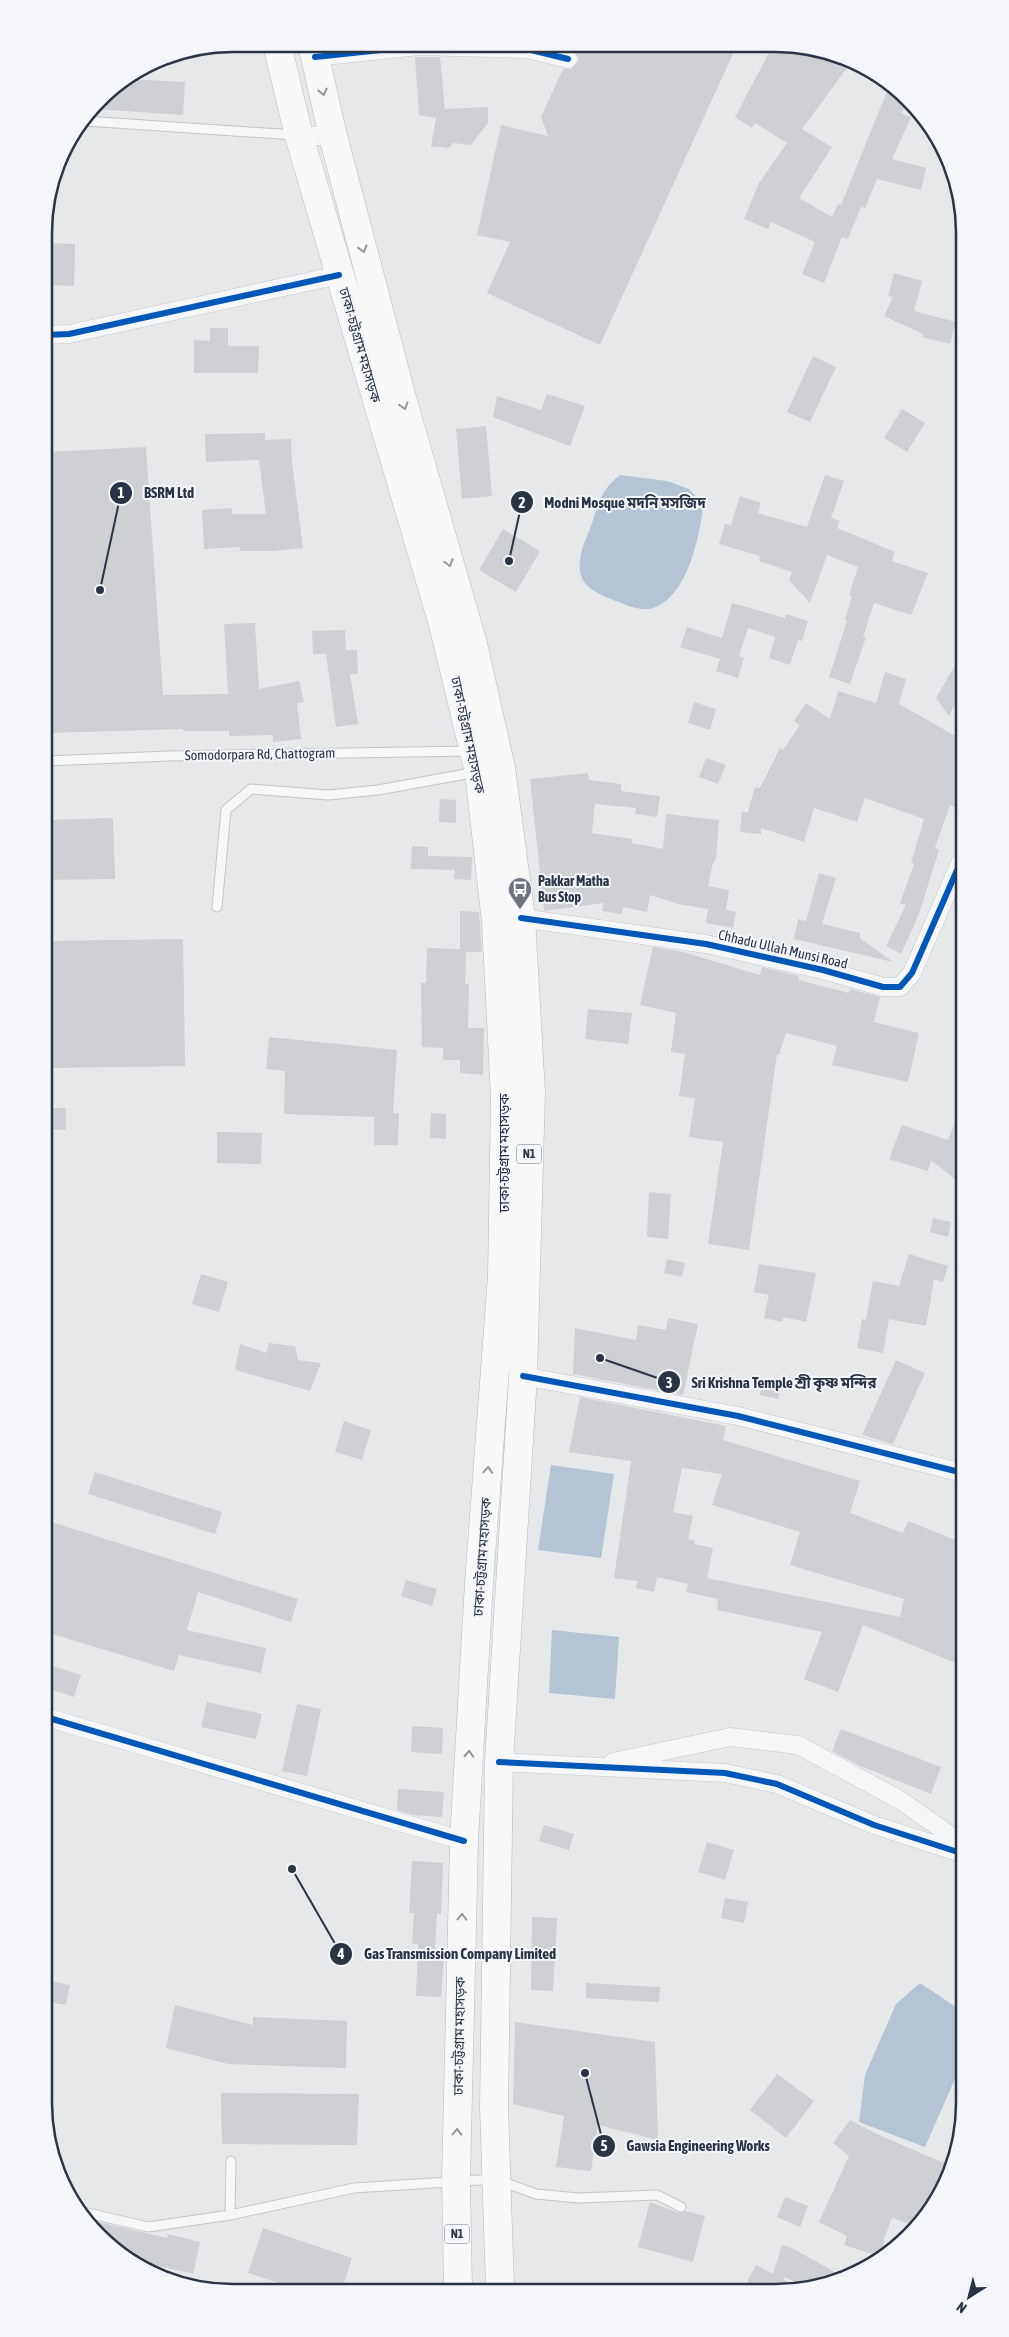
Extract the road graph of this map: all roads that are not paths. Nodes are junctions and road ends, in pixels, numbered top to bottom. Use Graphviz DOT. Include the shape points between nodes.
graph roads {
  1 [pos="279,52"];
  2 [pos="314,52"];
  3 [pos="541,52"];
  4 [pos="568,58"];
  5 [pos="91,121"];
  6 [pos="299,136"];
  7 [pos="333,136"];
  8 [pos="339,275"];
  9 [pos="52,335"];
  10 [pos="52,761"];
  11 [pos="477,761"];
  12 [pos="956,872"];
  13 [pos="217,907"];
  14 [pos="521,918"];
  15 [pos="523,1376"];
  16 [pos="956,1472"];
  17 [pos="52,1719"];
  18 [pos="499,1762"];
  19 [pos="593,1767"];
  20 [pos="956,1840"];
  21 [pos="464,1841"];
  22 [pos="956,1851"];
  23 [pos="231,2161"];
  24 [pos="495,2179"];
  25 [pos="456,2180"];
  26 [pos="681,2207"];
  27 [pos="89,2213"];
  28 [pos="230,2215"];
  29 [pos="458,2284"];
  30 [pos="500,2284"];
  1 -- 6 [label="highway, ঢাকা-চট্টগ্রাম মহাসড়ক / N1"];
  2 -- 7 [label="highway, ঢাকা-চট্টগ্রাম মহাসড়ক / N1, one-way"];
  3 -- 4 [label="street"];
  5 -- 6 [label="lane"];
  6 -- 7 [label="street"];
  6 -- 8 [label="highway, ঢাকা-চট্টগ্রাম মহাসড়ক / N1"];
  7 -- 14 [label="highway, ঢাকা-চট্টগ্রাম মহাসড়ক / N1, one-way" via="402,398 473,644 501,768"];
  8 -- 9 [label="street" via="69,334"];
  8 -- 11 [label="highway, ঢাকা-চট্টগ্রাম মহাসড়ক / N1" via="442,621"];
  10 -- 11 [label="lane, Somodorpara Rd, Chattogram" via="169,756"];
  11 -- 13 [label="lane" via="378,790 328,795 251,789 226,810"];
  21 -- 11 [label="highway, ঢাকা-চট্টগ্রাম মহাসড়ক / N1, one-way" via="502,1276 504,1197 505,1098 496,932"];
  12 -- 14 [label="street, Chhadu Ullah Munsi Road" via="912,973 900,986 883,987 706,944"];
  14 -- 15 [label="highway, ঢাকা-চট্টগ্রাম মহাসড়ক / N1" via="530,1092"];
  15 -- 16 [label="street" via="738,1416"];
  15 -- 18 [label="highway, ঢাকা-চট্টগ্রাম মহাসড়ক / N1"];
  17 -- 21 [label="street"];
  18 -- 19 [label="street"];
  18 -- 24 [label="highway, ঢাকা-চট্টগ্রাম মহাসড়ক / N1"];
  19 -- 20 [label="street" via="730,1737 798,1745 900,1800"];
  19 -- 22 [label="street" via="725,1773 777,1784 874,1825"];
  25 -- 21 [label="highway, ঢাকা-চট্টগ্রাম মহাসড়ক / N1, one-way"];
  23 -- 28 [label="lane"];
  24 -- 25 [label="lane"];
  24 -- 26 [label="lane" via="536,2194 578,2198 656,2195"];
  24 -- 30 [label="highway, ঢাকা-চট্টগ্রাম মহাসড়ক / N1"];
  25 -- 28 [label="lane" via="354,2188"];
  25 -- 29 [label="highway, ঢাকা-চট্টগ্রাম মহাসড়ক / N1"];
  27 -- 28 [label="lane" via="148,2228"];
}
